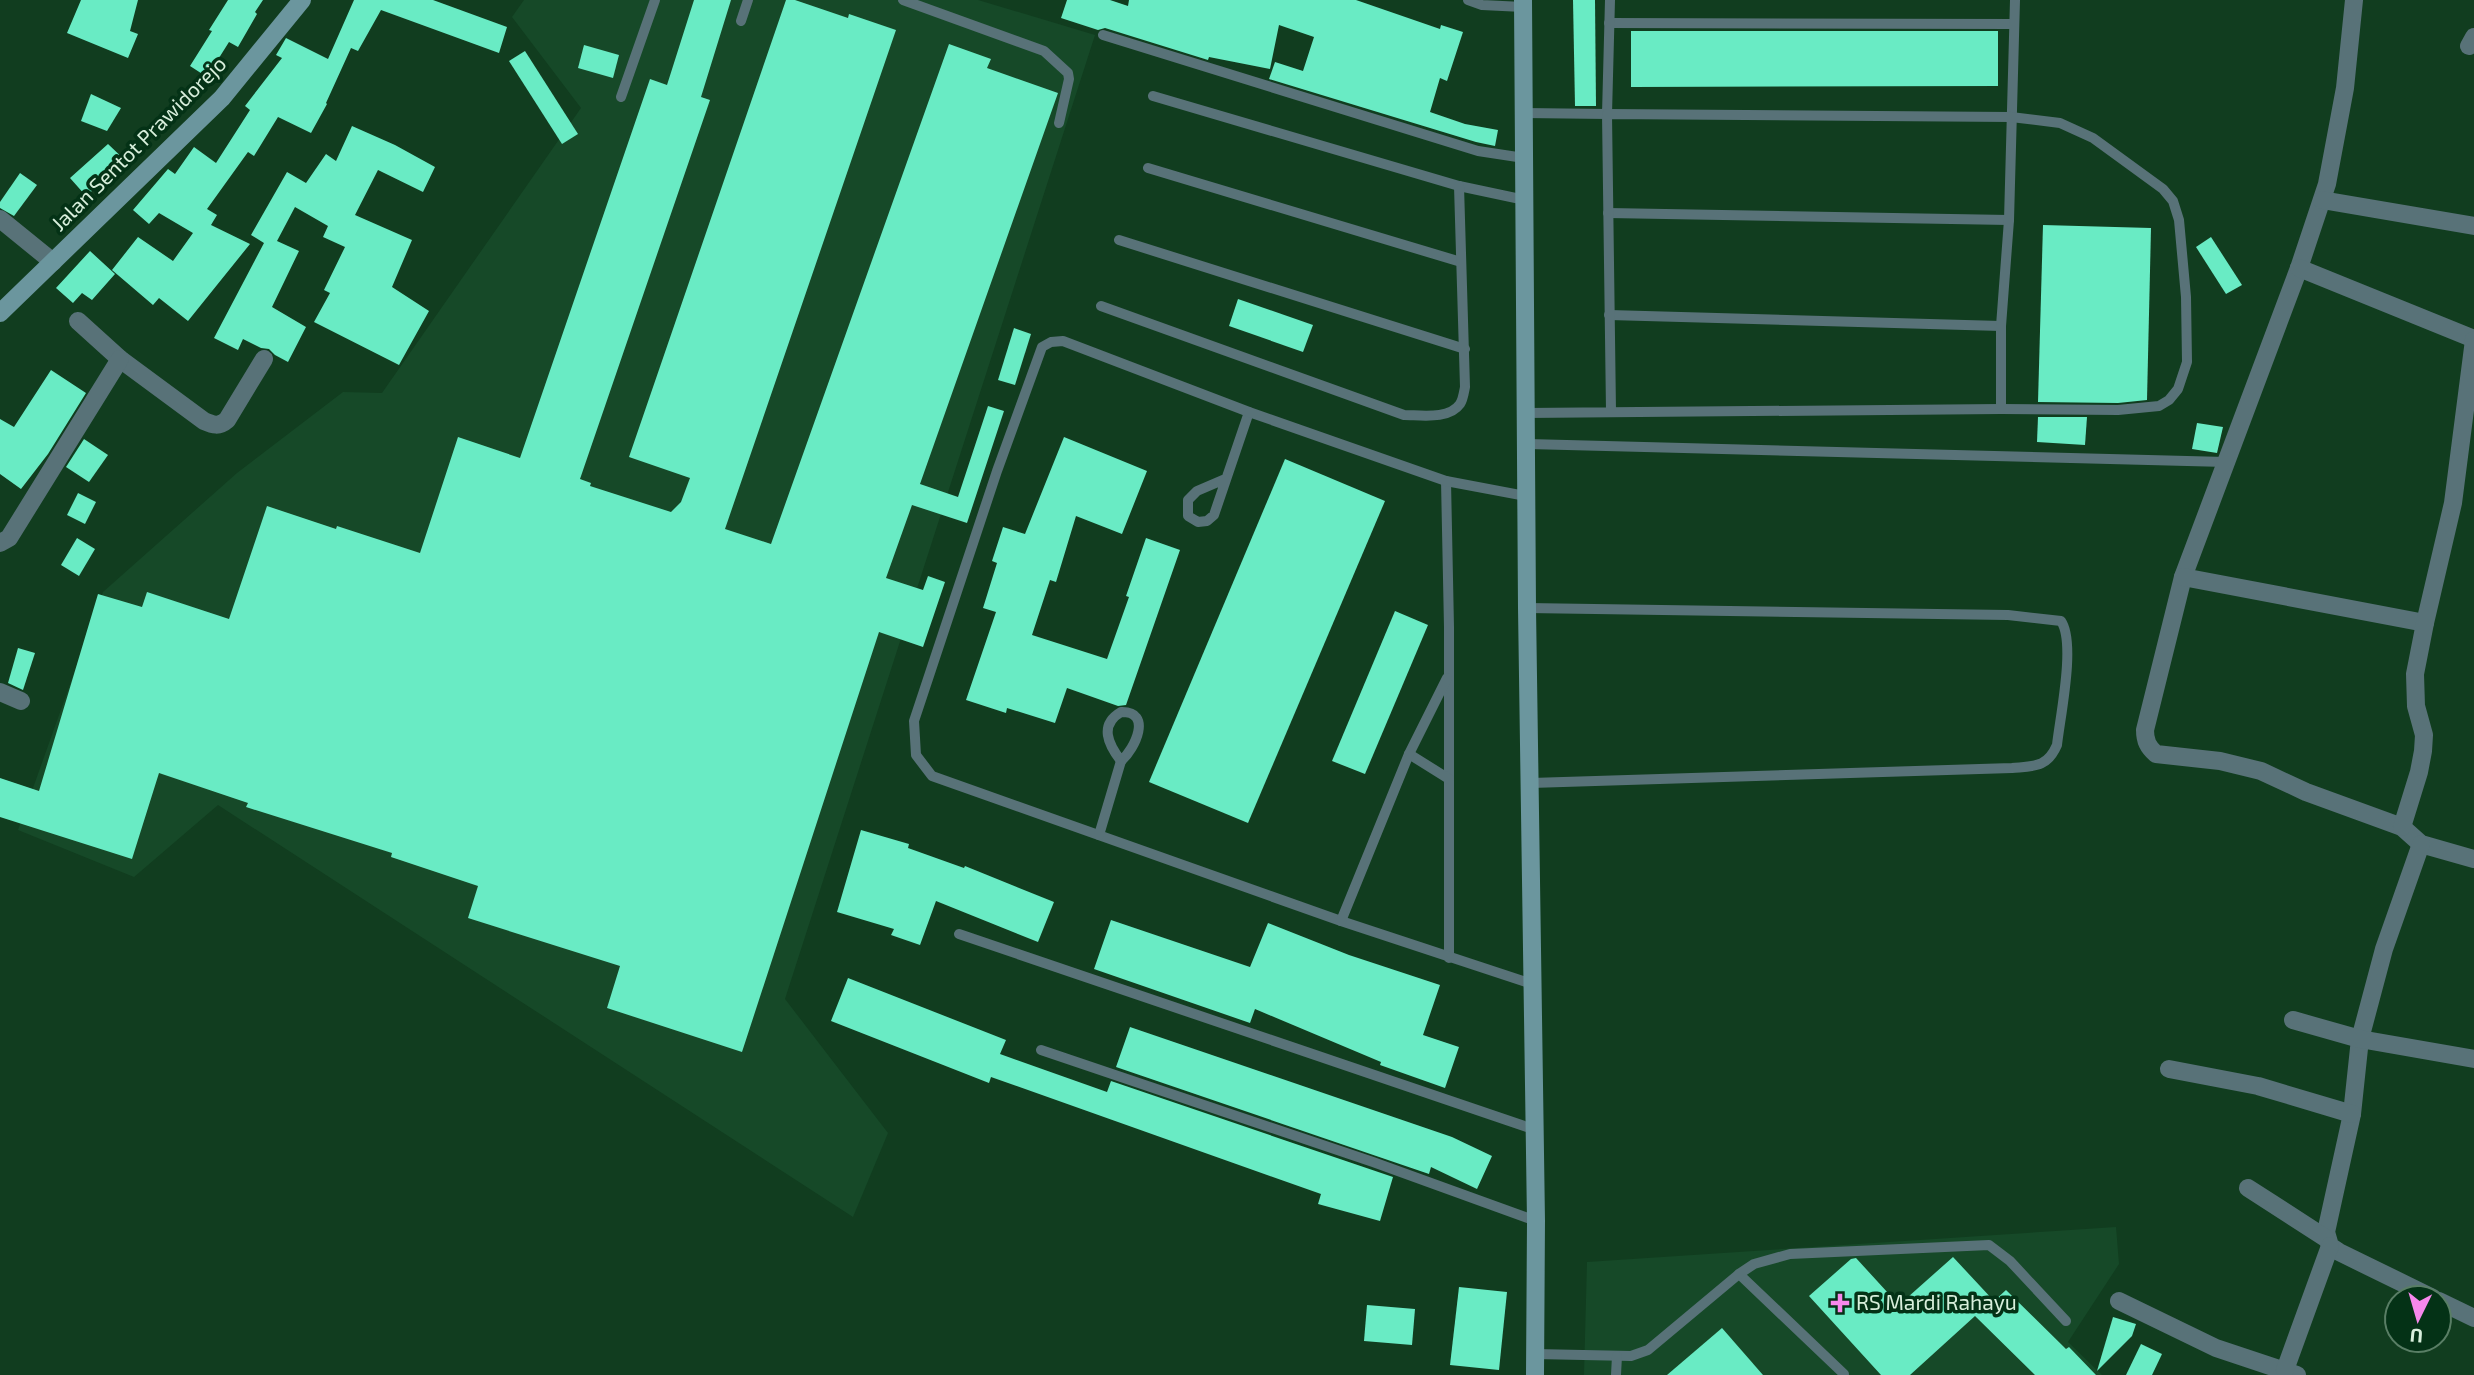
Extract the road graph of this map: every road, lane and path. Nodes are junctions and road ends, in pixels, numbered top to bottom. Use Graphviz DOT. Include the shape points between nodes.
graph roads {
  1 [pos="302,0"];
  2 [pos="655,0"];
  3 [pos="748,0"];
  4 [pos="903,0"];
  5 [pos="1468,0"];
  6 [pos="1609,0"];
  7 [pos="2015,0"];
  8 [pos="2354,0"];
  9 [pos="1523,4"];
  10 [pos="741,21"];
  11 [pos="1609,23"];
  12 [pos="2014,24"];
  13 [pos="1102,35"];
  14 [pos="1153,96"];
  15 [pos="621,97"];
  16 [pos="1524,113"];
  17 [pos="1607,114"];
  18 [pos="2011,117"];
  19 [pos="1059,124"];
  20 [pos="1524,158"];
  21 [pos="1148,168"];
  22 [pos="1459,186"];
  23 [pos="2322,200"];
  24 [pos="1525,201"];
  25 [pos="1608,213"];
  26 [pos="0,219"];
  27 [pos="2009,220"];
  28 [pos="2474,226"];
  29 [pos="1119,240"];
  30 [pos="53,262"];
  31 [pos="1461,262"];
  32 [pos="2300,268"];
  33 [pos="1101,306"];
  34 [pos="0,313"];
  35 [pos="1609,315"];
  36 [pos="78,321"];
  37 [pos="2001,326"];
  38 [pos="2474,340"];
  39 [pos="1465,349"];
  40 [pos="120,359"];
  41 [pos="264,359"];
  42 [pos="2001,409"];
  43 [pos="1611,411"];
  44 [pos="1249,412"];
  45 [pos="1526,413"];
  46 [pos="1528,444"];
  47 [pos="2226,462"];
  48 [pos="1225,479"];
  49 [pos="1446,481"];
  50 [pos="1526,496"];
  51 [pos="0,543"];
  52 [pos="2183,577"];
  53 [pos="1527,608"];
  54 [pos="2425,623"];
  55 [pos="1449,674"];
  56 [pos="0,692"];
  57 [pos="22,701"];
  58 [pos="1409,754"];
  59 [pos="1121,761"];
  60 [pos="1449,779"];
  61 [pos="1531,783"];
  62 [pos="2402,827"];
  63 [pos="1100,835"];
  64 [pos="2421,844"];
  65 [pos="2474,859"];
  66 [pos="1341,921"];
  67 [pos="959,934"];
  68 [pos="1449,958"];
  69 [pos="1532,984"];
  70 [pos="2293,1020"];
  71 [pos="2360,1039"];
  72 [pos="1041,1050"];
  73 [pos="2474,1059"];
  74 [pos="2169,1069"];
  75 [pos="2352,1114"];
  76 [pos="1533,1129"];
  77 [pos="2248,1188"];
  78 [pos="1536,1221"];
  79 [pos="2329,1242"];
  80 [pos="1739,1274"];
  81 [pos="2404,1284"];
  82 [pos="2119,1301"];
  83 [pos="2453,1308"];
  84 [pos="2474,1318"];
  85 [pos="2066,1321"];
  86 [pos="1535,1354"];
  87 [pos="1617,1356"];
  88 [pos="2291,1372"];
  89 [pos="1843,1374"];
  90 [pos="1535,1375"];
  91 [pos="1616,1375"];
  1 -- 30 [label="main road, Jalan Sentot Prawidorejo" via="222,98"];
  2 -- 15 [label="lane"];
  3 -- 10 [label="lane"];
  4 -- 19 [label="lane" via="1044,51 1068,72"];
  5 -- 9 [label="lane" via="1482,5"];
  6 -- 11 [label="lane"];
  7 -- 12 [label="lane"];
  8 -- 23 [label="street" via="2344,88"];
  9 -- 16 [label="main road"];
  11 -- 12 [label="lane"];
  11 -- 17 [label="lane"];
  12 -- 18 [label="lane"];
  13 -- 20 [label="lane" via="1478,151"];
  14 -- 22 [label="lane"];
  16 -- 17 [label="lane"];
  16 -- 20 [label="main road"];
  17 -- 18 [label="lane"];
  17 -- 25 [label="lane"];
  18 -- 27 [label="lane"];
  18 -- 42 [label="lane" via="2060,123 2093,138 2173,201 2185,284 2187,362 2178,389 2159,406"];
  20 -- 24 [label="main road"];
  21 -- 31 [label="lane"];
  22 -- 24 [label="lane"];
  22 -- 31 [label="lane"];
  23 -- 28 [label="street"];
  23 -- 32 [label="street"];
  24 -- 45 [label="main road"];
  25 -- 27 [label="lane"];
  25 -- 35 [label="lane"];
  26 -- 30 [label="street"];
  27 -- 37 [label="lane"];
  29 -- 39 [label="lane"];
  30 -- 34 [label="main road, Jalan Sentot Prawidorejo"];
  31 -- 39 [label="lane"];
  32 -- 38 [label="street"];
  32 -- 47 [label="street"];
  33 -- 39 [label="lane" via="1404,415 1449,413 1460,404"];
  35 -- 37 [label="lane"];
  35 -- 43 [label="lane"];
  36 -- 40 [label="street"];
  37 -- 42 [label="lane"];
  38 -- 54 [label="street" via="2453,503"];
  40 -- 41 [label="street" via="204,421 222,425"];
  40 -- 51 [label="street" via="9,538"];
  42 -- 43 [label="lane"];
  43 -- 45 [label="lane"];
  44 -- 48 [label="lane"];
  44 -- 49 [label="lane"];
  44 -- 63 [label="lane" via="1063,341 1051,342 1042,347 997,471 914,721 916,755 932,776"];
  45 -- 46 [label="main road"];
  46 -- 47 [label="lane"];
  46 -- 50 [label="main road"];
  47 -- 52 [label="street"];
  48 -- 48 [label="lane" via="1214,515 1198,522 1188,516 1188,500"];
  49 -- 50 [label="lane"];
  49 -- 55 [label="lane"];
  50 -- 53 [label="main road"];
  52 -- 54 [label="street"];
  52 -- 62 [label="street" via="2146,730 2149,747 2156,754 2261,771"];
  53 -- 61 [label="main road"];
  53 -- 61 [label="lane" via="2008,615 2061,621 2068,639 2057,745 2052,755 2037,765"];
  54 -- 62 [label="street" via="2415,682 2423,751"];
  55 -- 58 [label="lane"];
  55 -- 60 [label="lane"];
  56 -- 57 [label="street"];
  58 -- 60 [label="lane"];
  58 -- 66 [label="lane"];
  59 -- 59 [label="lane" via="1138,738 1139,727 1128,712 1113,717 1107,727 1107,739"];
  59 -- 63 [label="lane"];
  60 -- 68 [label="lane"];
  61 -- 69 [label="main road"];
  62 -- 64 [label="street"];
  63 -- 66 [label="lane"];
  64 -- 65 [label="street"];
  64 -- 71 [label="street" via="2384,949"];
  66 -- 68 [label="lane"];
  67 -- 76 [label="lane"];
  68 -- 69 [label="lane"];
  69 -- 76 [label="main road"];
  70 -- 71 [label="street"];
  71 -- 73 [label="street"];
  71 -- 75 [label="street"];
  72 -- 78 [label="lane"];
  74 -- 75 [label="street" via="2258,1086"];
  75 -- 79 [label="street" via="2326,1232"];
  76 -- 78 [label="main road"];
  77 -- 79 [label="street"];
  78 -- 86 [label="main road"];
  79 -- 81 [label="street" via="2339,1252"];
  79 -- 88 [label="street"];
  80 -- 85 [label="lane" via="1790,1254 1989,1245"];
  80 -- 87 [label="lane" via="1648,1350"];
  80 -- 89 [label="lane"];
  82 -- 88 [label="street" via="2216,1348"];
  83 -- 84 [label="street"];
  86 -- 87 [label="lane"];
  86 -- 90 [label="main road"];
  87 -- 91 [label="lane"];
}
